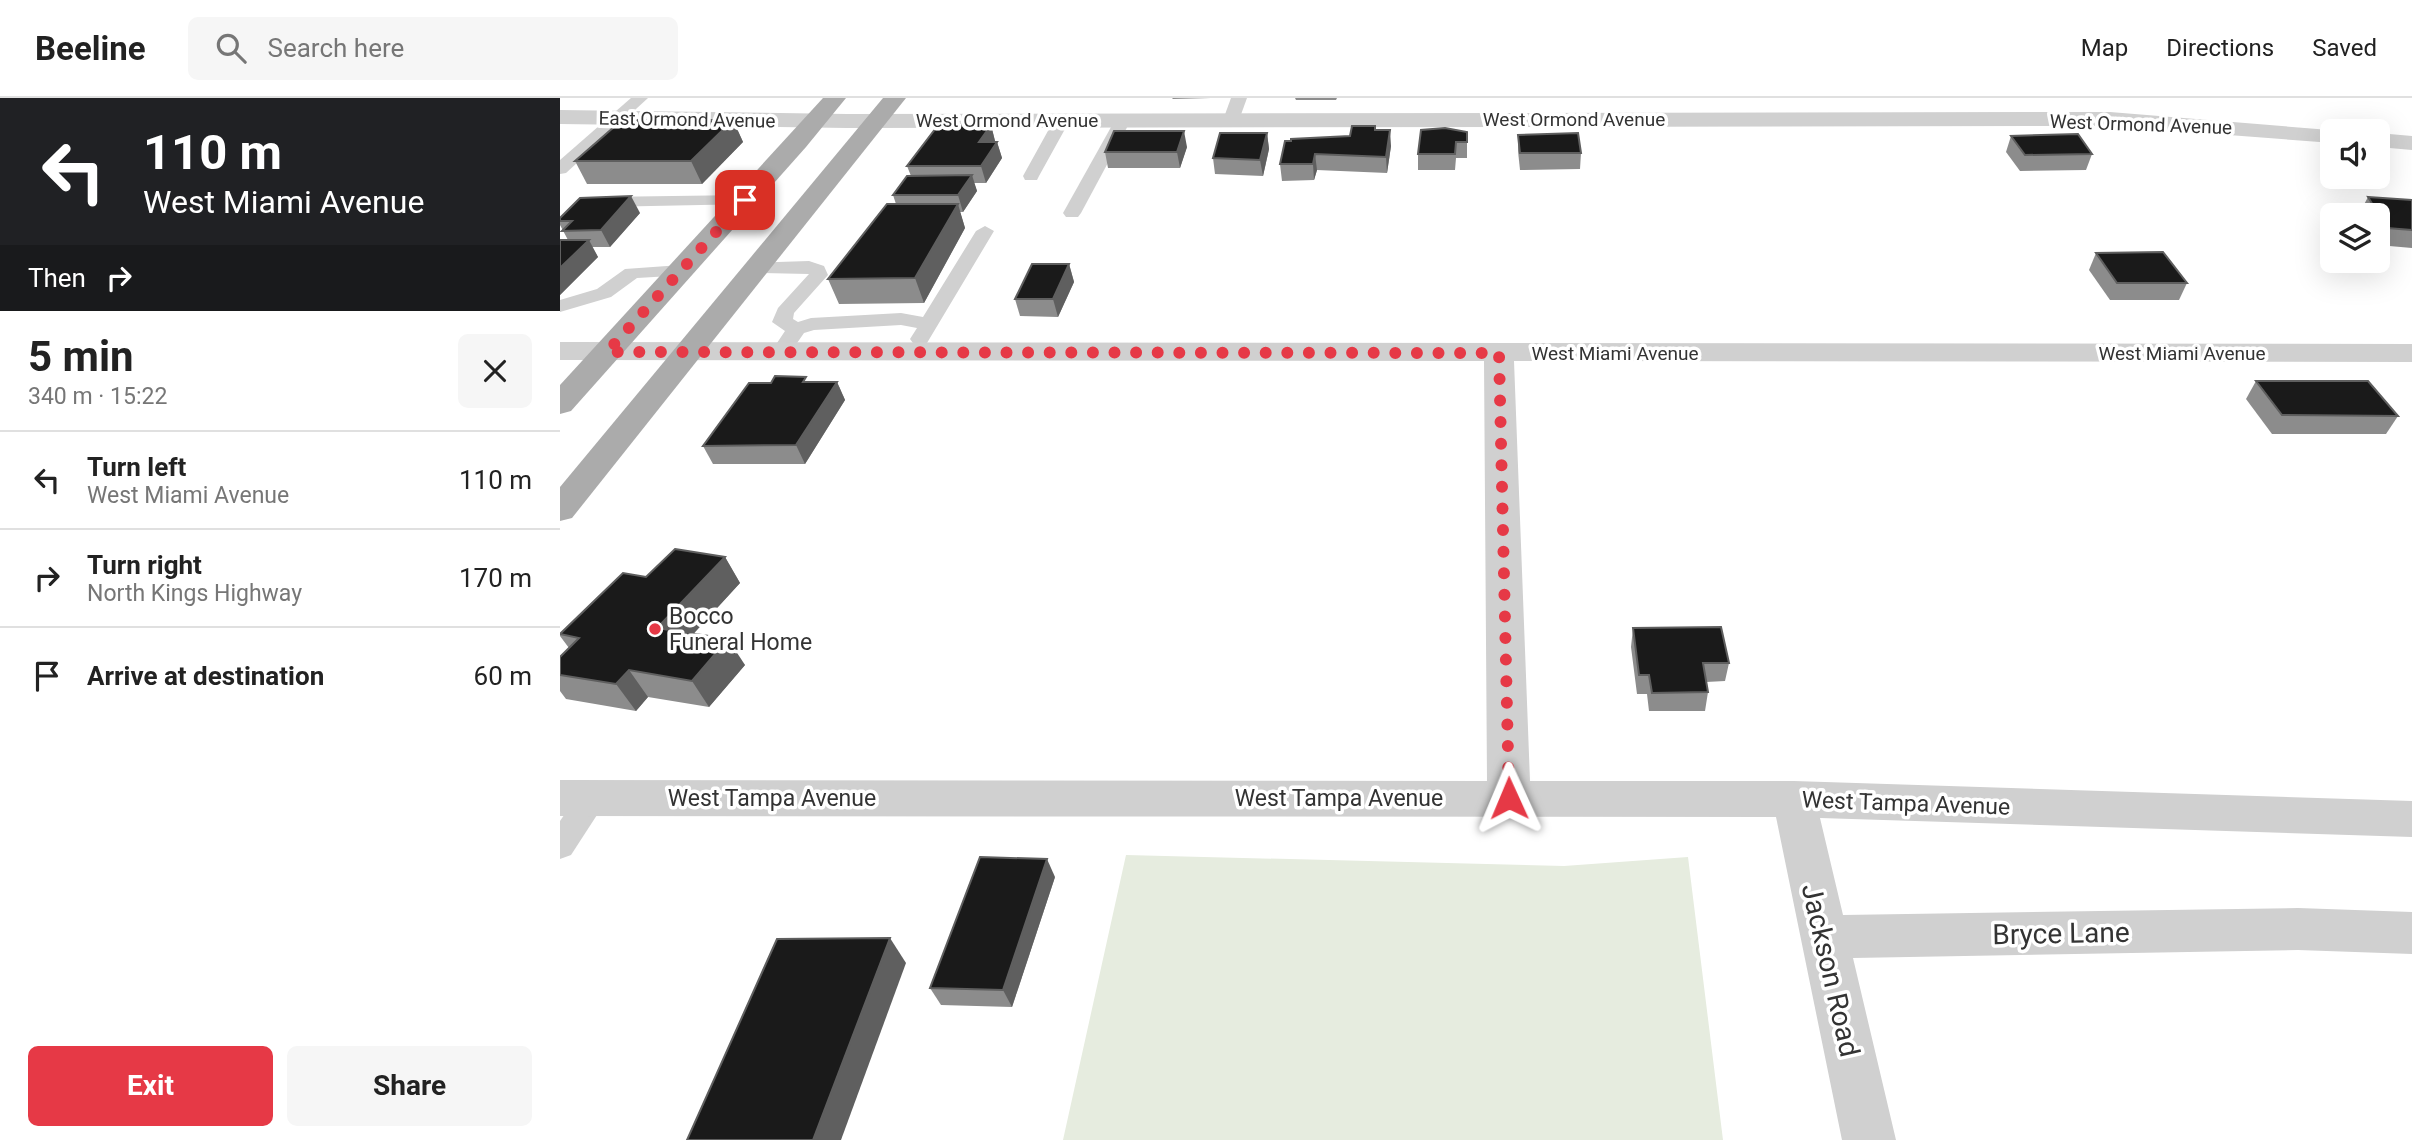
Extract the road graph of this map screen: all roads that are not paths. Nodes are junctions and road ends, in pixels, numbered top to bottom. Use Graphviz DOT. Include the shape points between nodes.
graph roads {
  1 [pos="640,98"];
  2 [pos="835,98"];
  3 [pos="895,98"];
  4 [pos="2189,98"];
  5 [pos="1498,108"];
  6 [pos="1235,109"];
  7 [pos="560,117"];
  8 [pos="619,118"];
  9 [pos="814,120"];
  10 [pos="1062,120"];
  11 [pos="1123,120"];
  12 [pos="877,121"];
  13 [pos="2187,124"];
  14 [pos="2320,135"];
  15 [pos="2390,141"];
  16 [pos="2412,143"];
  17 [pos="560,169"];
  18 [pos="1031,176"];
  19 [pos="745,200"];
  20 [pos="601,202"];
  21 [pos="1072,213"];
  22 [pos="985,231"];
  23 [pos="758,267"];
  24 [pos="681,271"];
  25 [pos="560,306"];
  26 [pos="930,324"];
  27 [pos="789,340"];
  28 [pos="560,352"];
  29 [pos="607,352"];
  30 [pos="690,352"];
  31 [pos="912,352"];
  32 [pos="1499,353"];
  33 [pos="2412,353"];
  34 [pos="560,404"];
  35 [pos="560,510"];
  36 [pos="576,798"];
  37 [pos="1509,798"];
  38 [pos="1794,799"];
  39 [pos="2412,819"];
  40 [pos="560,846"];
  41 [pos="2412,933"];
  42 [pos="1824,937"];
  43 [pos="1870,1140"];
  1 -- 8 [label="lane"];
  2 -- 9 [label="main road"];
  3 -- 12 [label="main road"];
  4 -- 13 [label="street"];
  5 -- 6 [label="street, West Ormond Avenue"];
  5 -- 13 [label="street, West Ormond Avenue"];
  6 -- 11 [label="street, West Ormond Avenue"];
  7 -- 8 [label="street, East Ormond Avenue"];
  8 -- 9 [label="street, East Ormond Avenue"];
  8 -- 17 [label="lane"];
  9 -- 12 [label="street, West Ormond Avenue"];
  9 -- 19 [label="main road"];
  10 -- 11 [label="street, West Ormond Avenue"];
  10 -- 12 [label="street, West Ormond Avenue"];
  10 -- 18 [label="lane"];
  11 -- 21 [label="lane"];
  12 -- 23 [label="main road"];
  13 -- 14 [label="street, West Ormond Avenue"];
  15 -- 16 [label="street"];
  19 -- 20 [label="lane"];
  19 -- 24 [label="main road"];
  22 -- 26 [label="lane"];
  23 -- 27 [label="lane" via="817,270 819,275 785,312 782,322"];
  23 -- 30 [label="main road"];
  24 -- 25 [label="lane" via="632,273 604,293"];
  24 -- 29 [label="main road"];
  26 -- 27 [label="lane" via="901,319 811,324"];
  26 -- 31 [label="lane"];
  27 -- 30 [label="street, West Miami Avenue"];
  27 -- 31 [label="street, West Miami Avenue"];
  28 -- 29 [label="street, West Miami Avenue"];
  29 -- 30 [label="street, West Miami Avenue"];
  29 -- 34 [label="main road"];
  30 -- 35 [label="main road"];
  31 -- 32 [label="street, West Miami Avenue"];
  32 -- 33 [label="street, West Miami Avenue"];
  32 -- 37 [label="street"];
  36 -- 37 [label="street, West Tampa Avenue"];
  36 -- 40 [label="lane"];
  37 -- 38 [label="street, West Tampa Avenue"];
  38 -- 39 [label="street, West Tampa Avenue"];
  38 -- 42 [label="street, Jackson Road"];
  41 -- 42 [label="street, Bryce Lane" via="2298,929"];
  42 -- 43 [label="street, Jackson Road"];
}
